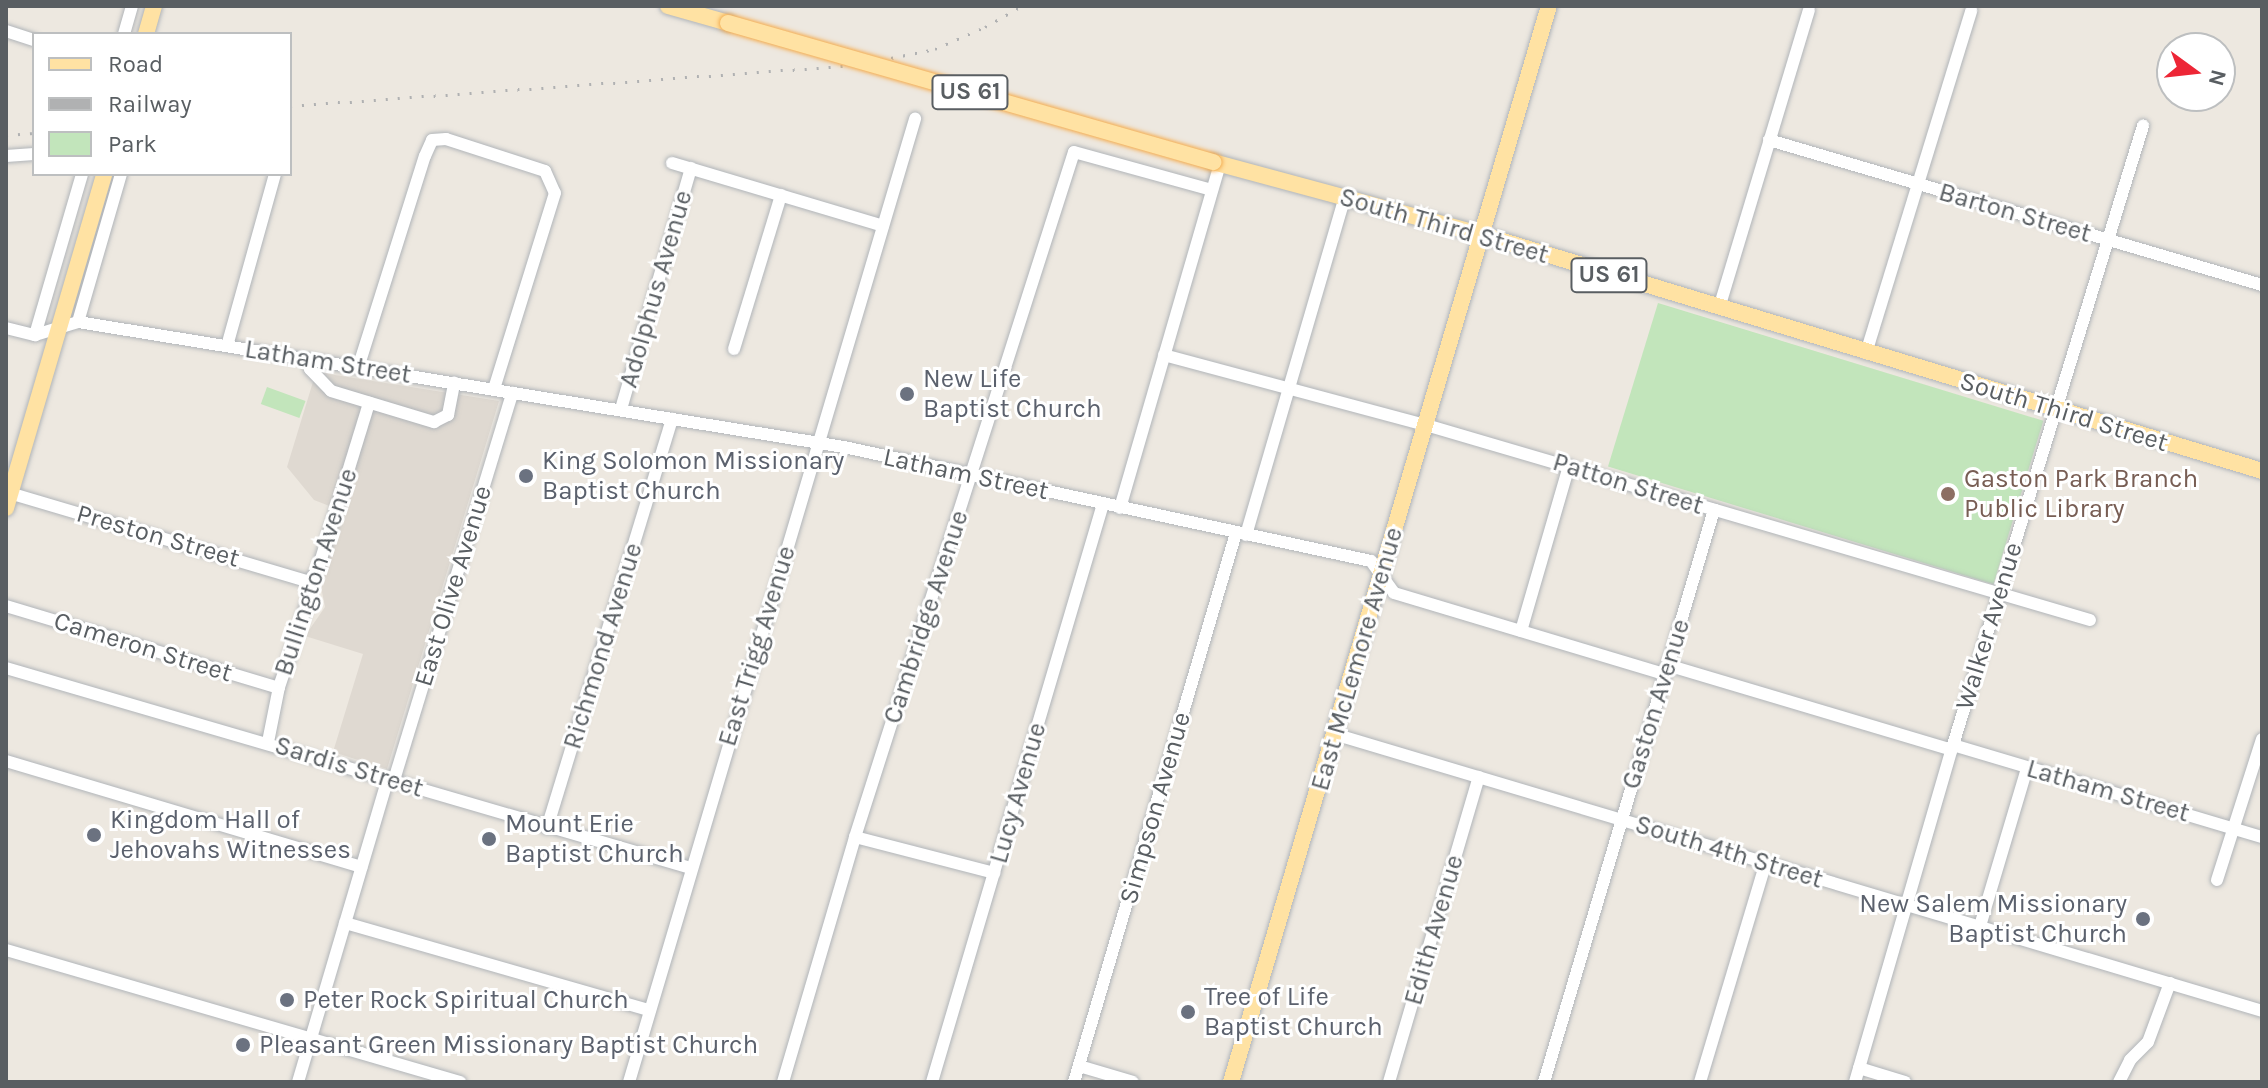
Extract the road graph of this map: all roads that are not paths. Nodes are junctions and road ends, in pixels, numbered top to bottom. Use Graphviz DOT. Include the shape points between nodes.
graph roads {
  1 [pos="132,6"];
  2 [pos="154,6"];
  3 [pos="668,6"];
  4 [pos="1809,10"];
  5 [pos="1971,11"];
  6 [pos="1547,13"];
  7 [pos="6,31"];
  8 [pos="125,32"];
  9 [pos="147,32"];
  10 [pos="32,39"];
  11 [pos="915,119"];
  12 [pos="2143,126"];
  13 [pos="1769,140"];
  14 [pos="32,154"];
  15 [pos="6,156"];
  16 [pos="672,163"];
  17 [pos="1216,163"];
  18 [pos="691,168"];
  19 [pos="81,176"];
  20 [pos="103,176"];
  21 [pos="120,176"];
  22 [pos="274,176"];
  23 [pos="1916,184"];
  24 [pos="1212,190"];
  25 [pos="781,195"];
  26 [pos="1345,197"];
  27 [pos="883,226"];
  28 [pos="1483,235"];
  29 [pos="2108,240"];
  30 [pos="2262,285"];
  31 [pos="1719,308"];
  32 [pos="78,322"];
  33 [pos="6,328"];
  34 [pos="60,328"];
  35 [pos="35,335"];
  36 [pos="227,346"];
  37 [pos="734,349"];
  38 [pos="1866,353"];
  39 [pos="1164,355"];
  40 [pos="308,359"];
  41 [pos="358,368"];
  42 [pos="454,383"];
  43 [pos="494,389"];
  44 [pos="1289,389"];
  45 [pos="512,393"];
  46 [pos="369,403"];
  47 [pos="621,409"];
  48 [pos="2055,410"];
  49 [pos="672,419"];
  50 [pos="1426,425"];
  51 [pos="819,443"];
  52 [pos="1569,466"];
  53 [pos="2262,471"];
  54 [pos="972,475"];
  55 [pos="7,498"];
  56 [pos="1103,504"];
  57 [pos="1120,508"];
  58 [pos="1714,510"];
  59 [pos="1241,534"];
  60 [pos="1381,575"];
  61 [pos="309,582"];
  62 [pos="1999,593"];
  63 [pos="6,606"];
  64 [pos="2090,620"];
  65 [pos="1521,631"];
  66 [pos="6,668"];
  67 [pos="1666,670"];
  68 [pos="279,688"];
  69 [pos="1334,734"];
  70 [pos="2262,739"];
  71 [pos="268,742"];
  72 [pos="1953,747"];
  73 [pos="6,761"];
  74 [pos="2027,768"];
  75 [pos="1479,777"];
  76 [pos="391,779"];
  77 [pos="1621,820"];
  78 [pos="547,828"];
  79 [pos="2235,829"];
  80 [pos="855,837"];
  81 [pos="2262,837"];
  82 [pos="1765,865"];
  83 [pos="362,867"];
  84 [pos="691,868"];
  85 [pos="994,873"];
  86 [pos="2217,880"];
  87 [pos="1907,904"];
  88 [pos="345,923"];
  89 [pos="1980,926"];
  90 [pos="6,950"];
  91 [pos="2170,983"];
  92 [pos="649,1010"];
  93 [pos="2262,1011"];
  94 [pos="311,1040"];
  95 [pos="1079,1066"];
  96 [pos="1859,1068"];
  97 [pos="298,1082"];
  98 [pos="457,1082"];
  99 [pos="629,1082"];
  100 [pos="783,1082"];
  101 [pos="932,1082"];
  102 [pos="1074,1082"];
  103 [pos="1133,1082"];
  104 [pos="1231,1082"];
  105 [pos="1389,1082"];
  106 [pos="1544,1082"];
  107 [pos="1700,1082"];
  108 [pos="1855,1082"];
  109 [pos="1905,1082"];
  110 [pos="2119,1082"];
  1 -- 8 [label="street"];
  2 -- 9 [label="main road"];
  3 -- 17 [label="main road, South Third Street / US 61, bridge"];
  4 -- 13 [label="street"];
  5 -- 23 [label="street"];
  6 -- 28 [label="main road"];
  7 -- 10 [label="street"];
  11 -- 27 [label="street, East Trigg Avenue"];
  12 -- 29 [label="street, Walker Avenue"];
  13 -- 23 [label="street, Barton Street"];
  13 -- 31 [label="street"];
  14 -- 15 [label="street"];
  16 -- 18 [label="street"];
  17 -- 24 [label="street"];
  17 -- 26 [label="main road, South Third Street / US 61"];
  18 -- 25 [label="street"];
  18 -- 47 [label="street, Adolphus Avenue"];
  19 -- 35 [label="street"];
  20 -- 34 [label="main road"];
  21 -- 32 [label="street"];
  22 -- 36 [label="street"];
  23 -- 29 [label="street, Barton Street"];
  23 -- 38 [label="street"];
  24 -- 39 [label="street"];
  24 -- 54 [label="street, Cambridge Avenue" via="1074,152"];
  25 -- 27 [label="street"];
  25 -- 37 [label="street"];
  26 -- 28 [label="main road, South Third Street / US 61"];
  26 -- 44 [label="street, Simpson Avenue"];
  27 -- 51 [label="street, East Trigg Avenue"];
  28 -- 31 [label="main road, South Third Street / US 61"];
  28 -- 50 [label="main road, East McLemore Avenue"];
  29 -- 30 [label="street, Barton Street"];
  29 -- 48 [label="street, Walker Avenue"];
  31 -- 38 [label="main road, South Third Street / US 61"];
  32 -- 34 [label="street, Latham Street"];
  32 -- 36 [label="street, Latham Street"];
  33 -- 35 [label="street, Latham Street"];
  34 -- 35 [label="street, Latham Street"];
  34 -- 55 [label="main road"];
  36 -- 40 [label="street, Latham Street"];
  38 -- 48 [label="main road, South Third Street / US 61"];
  39 -- 44 [label="street, Patton Street"];
  39 -- 57 [label="street"];
  40 -- 41 [label="street, Latham Street"];
  40 -- 46 [label="street" via="310,369 331,391"];
  41 -- 42 [label="street, Latham Street"];
  41 -- 43 [label="street" via="432,140 446,139 545,171 555,193"];
  42 -- 43 [label="street, Latham Street"];
  42 -- 46 [label="street" via="448,415 440,422"];
  43 -- 45 [label="street, Latham Street"];
  44 -- 50 [label="street, Patton Street"];
  44 -- 59 [label="street, Simpson Avenue"];
  45 -- 47 [label="street, Latham Street"];
  45 -- 76 [label="street, East Olive Avenue"];
  46 -- 61 [label="street, Bullington Avenue" via="318,569"];
  47 -- 49 [label="street, Latham Street"];
  48 -- 53 [label="main road, South Third Street / US 61"];
  48 -- 62 [label="street, Walker Avenue"];
  49 -- 51 [label="street, Latham Street"];
  49 -- 78 [label="street, Richmond Avenue"];
  50 -- 52 [label="street, Patton Street"];
  50 -- 60 [label="main road, East McLemore Avenue"];
  51 -- 54 [label="street, Latham Street"];
  51 -- 84 [label="street, East Trigg Avenue"];
  52 -- 58 [label="street, Patton Street"];
  52 -- 65 [label="street"];
  54 -- 56 [label="street, Latham Street"];
  54 -- 80 [label="street, Cambridge Avenue"];
  55 -- 61 [label="street, Preston Street"];
  56 -- 57 [label="street, Latham Street"];
  56 -- 85 [label="street, Lucy Avenue"];
  57 -- 59 [label="street, Latham Street"];
  58 -- 62 [label="street, Patton Street"];
  58 -- 67 [label="street, Gaston Avenue"];
  59 -- 60 [label="street, Latham Street" via="1371,561"];
  59 -- 95 [label="street, Simpson Avenue"];
  60 -- 65 [label="street, Latham Street" via="1394,593"];
  60 -- 69 [label="main road, East McLemore Avenue"];
  61 -- 68 [label="street, Bullington Avenue" via="309,598"];
  62 -- 64 [label="street, Patton Street"];
  62 -- 72 [label="street, Walker Avenue"];
  63 -- 68 [label="street, Cameron Street"];
  65 -- 67 [label="street, Latham Street"];
  66 -- 71 [label="street, Sardis Street"];
  67 -- 72 [label="street, Latham Street"];
  67 -- 77 [label="street, Gaston Avenue"];
  68 -- 71 [label="street, Bullington Avenue"];
  69 -- 75 [label="street, South 4th Street"];
  69 -- 104 [label="main road, East McLemore Avenue"];
  70 -- 79 [label="street"];
  71 -- 76 [label="street, Sardis Street"];
  72 -- 74 [label="street, Latham Street"];
  72 -- 87 [label="street, Walker Avenue"];
  73 -- 83 [label="street"];
  74 -- 79 [label="street, Latham Street"];
  74 -- 89 [label="street"];
  75 -- 77 [label="street, South 4th Street"];
  75 -- 105 [label="street, Edith Avenue"];
  76 -- 78 [label="street, Sardis Street"];
  76 -- 83 [label="street, East Olive Avenue"];
  77 -- 82 [label="street, South 4th Street"];
  77 -- 106 [label="street, Gaston Avenue"];
  78 -- 84 [label="street, Sardis Street"];
  79 -- 81 [label="street, Latham Street"];
  79 -- 86 [label="street"];
  80 -- 85 [label="street"];
  80 -- 100 [label="street, Cambridge Avenue"];
  82 -- 87 [label="street, South 4th Street"];
  82 -- 107 [label="street"];
  83 -- 88 [label="street, East Olive Avenue"];
  84 -- 92 [label="street, East Trigg Avenue"];
  85 -- 101 [label="street, Lucy Avenue"];
  87 -- 89 [label="street, South 4th Street"];
  87 -- 96 [label="street, Walker Avenue"];
  88 -- 92 [label="street"];
  88 -- 94 [label="street, East Olive Avenue"];
  89 -- 91 [label="street, South 4th Street"];
  90 -- 94 [label="street"];
  91 -- 93 [label="street, South 4th Street"];
  91 -- 110 [label="street" via="2148,1042 2130,1060"];
  92 -- 99 [label="street, East Trigg Avenue"];
  94 -- 97 [label="street, East Olive Avenue"];
  94 -- 98 [label="street"];
  95 -- 102 [label="street, Simpson Avenue"];
  95 -- 103 [label="street"];
  96 -- 108 [label="street, Walker Avenue"];
  96 -- 109 [label="street"];
}
